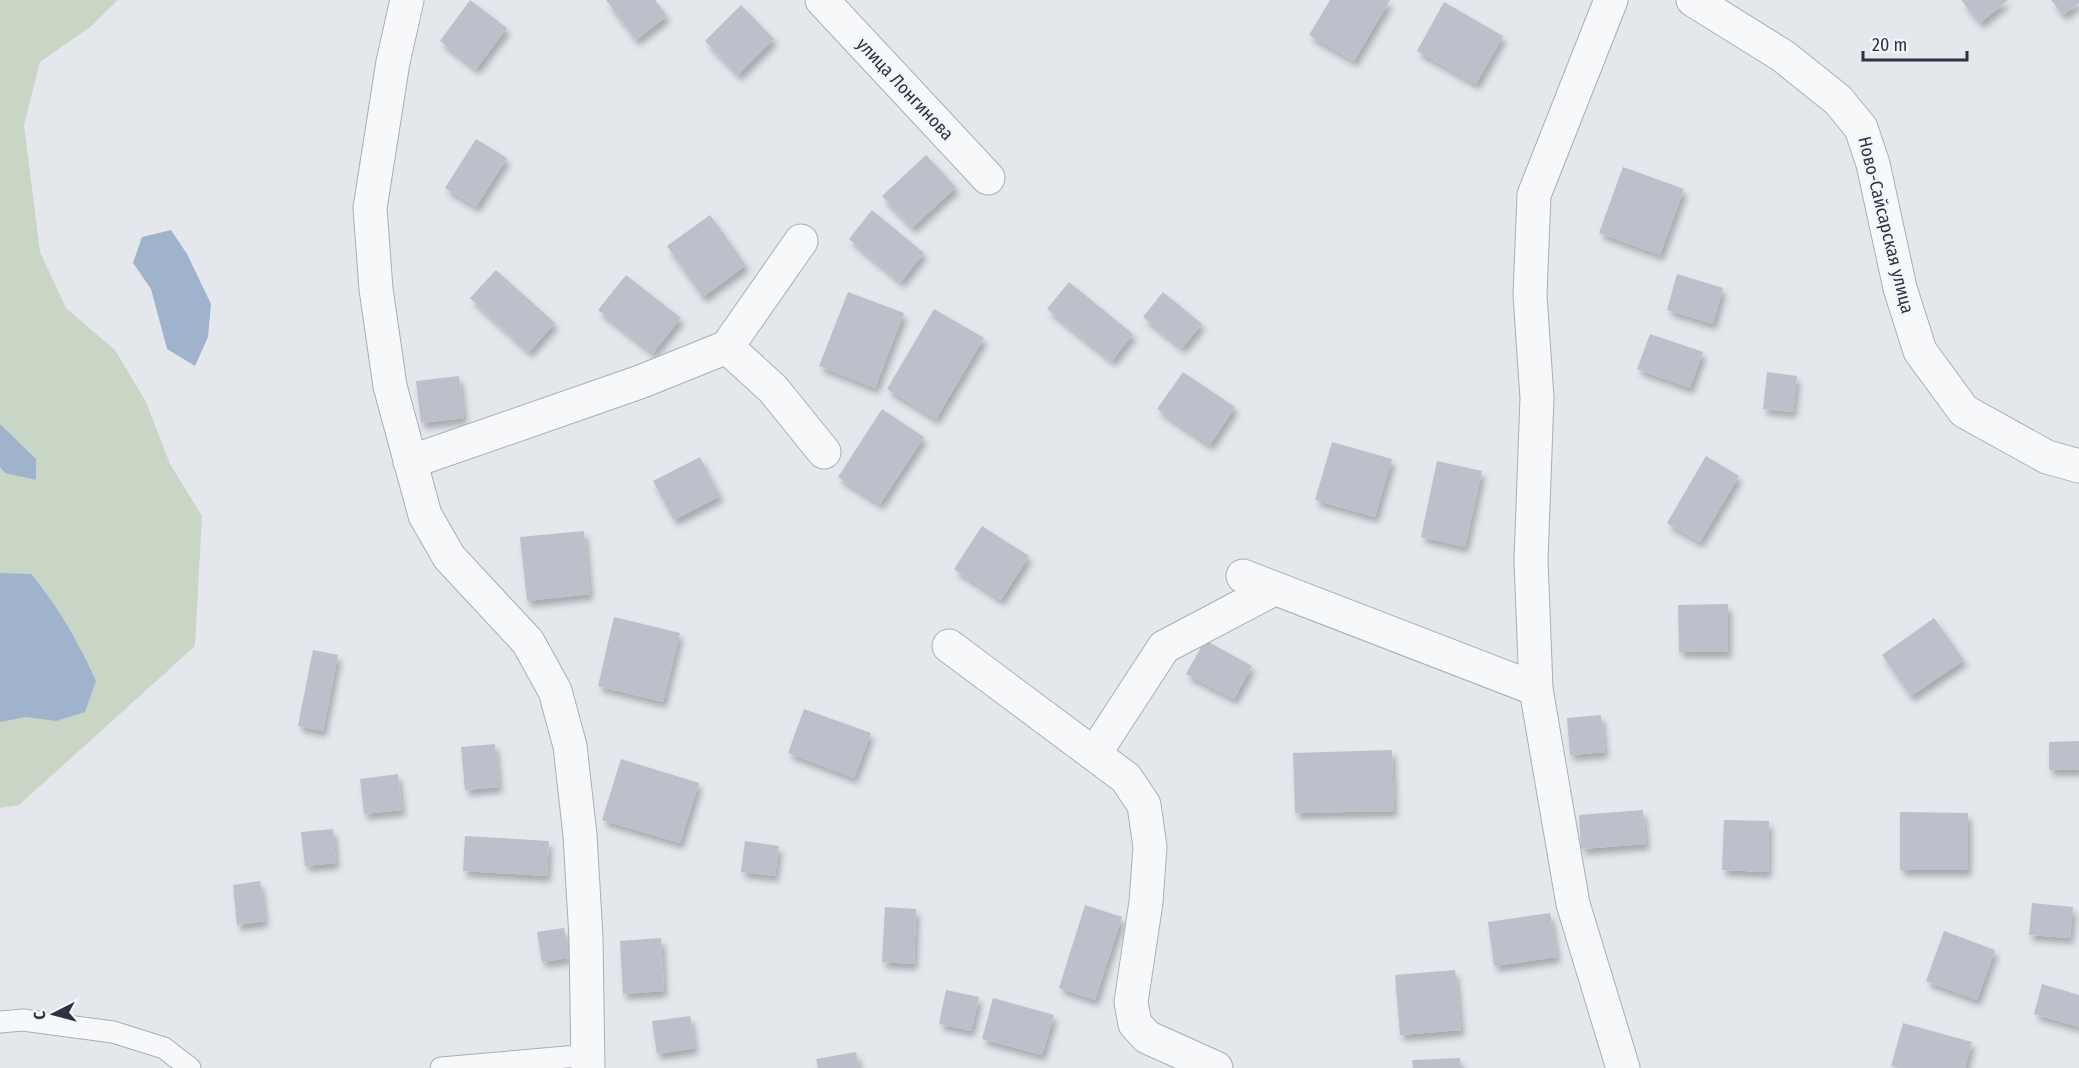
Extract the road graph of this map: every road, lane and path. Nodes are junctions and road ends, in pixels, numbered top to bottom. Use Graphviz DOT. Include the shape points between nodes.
graph roads {
  1 [pos="407,0"];
  2 [pos="822,0"];
  3 [pos="1611,0"];
  4 [pos="1693,0"];
  5 [pos="988,178"];
  6 [pos="801,241"];
  7 [pos="727,347"];
  8 [pos="824,453"];
  9 [pos="410,462"];
  10 [pos="2079,466"];
  11 [pos="1243,576"];
  12 [pos="1275,589"];
  13 [pos="949,646"];
  14 [pos="1536,689"];
  15 [pos="1095,753"];
  16 [pos="0,1022"];
  17 [pos="589,1061"];
  18 [pos="1178,1062"];
  19 [pos="190,1068"];
  20 [pos="441,1068"];
  21 [pos="1216,1068"];
  22 [pos="1623,1068"];
  1 -- 9 [label="street" via="370,208 376,289 390,386"];
  2 -- 5 [label="street, улица Лонгинова"];
  3 -- 14 [label="street" via="1534,195 1530,295 1537,398 1531,560"];
  4 -- 10 [label="street, Ново-Сайсарская улица" via="1784,56 1838,100 1861,128 1873,164 1900,288 1920,351 1964,411 2047,457"];
  6 -- 7 [label="street"];
  7 -- 8 [label="street" via="773,389"];
  7 -- 9 [label="street" via="640,382"];
  9 -- 17 [label="street" via="424,515 449,557 528,642 555,691 570,746 580,835"];
  11 -- 12 [label="street"];
  12 -- 14 [label="street"];
  12 -- 15 [label="street" via="1164,647"];
  13 -- 15 [label="street"];
  14 -- 22 [label="street" via="1573,904"];
  15 -- 18 [label="street" via="1126,778 1144,805 1150,847 1131,1002 1135,1023"];
  16 -- 19 [label="lane" via="23,1020 113,1032 164,1048"];
  17 -- 20 [label="lane"];
  18 -- 21 [label="street"];
}
